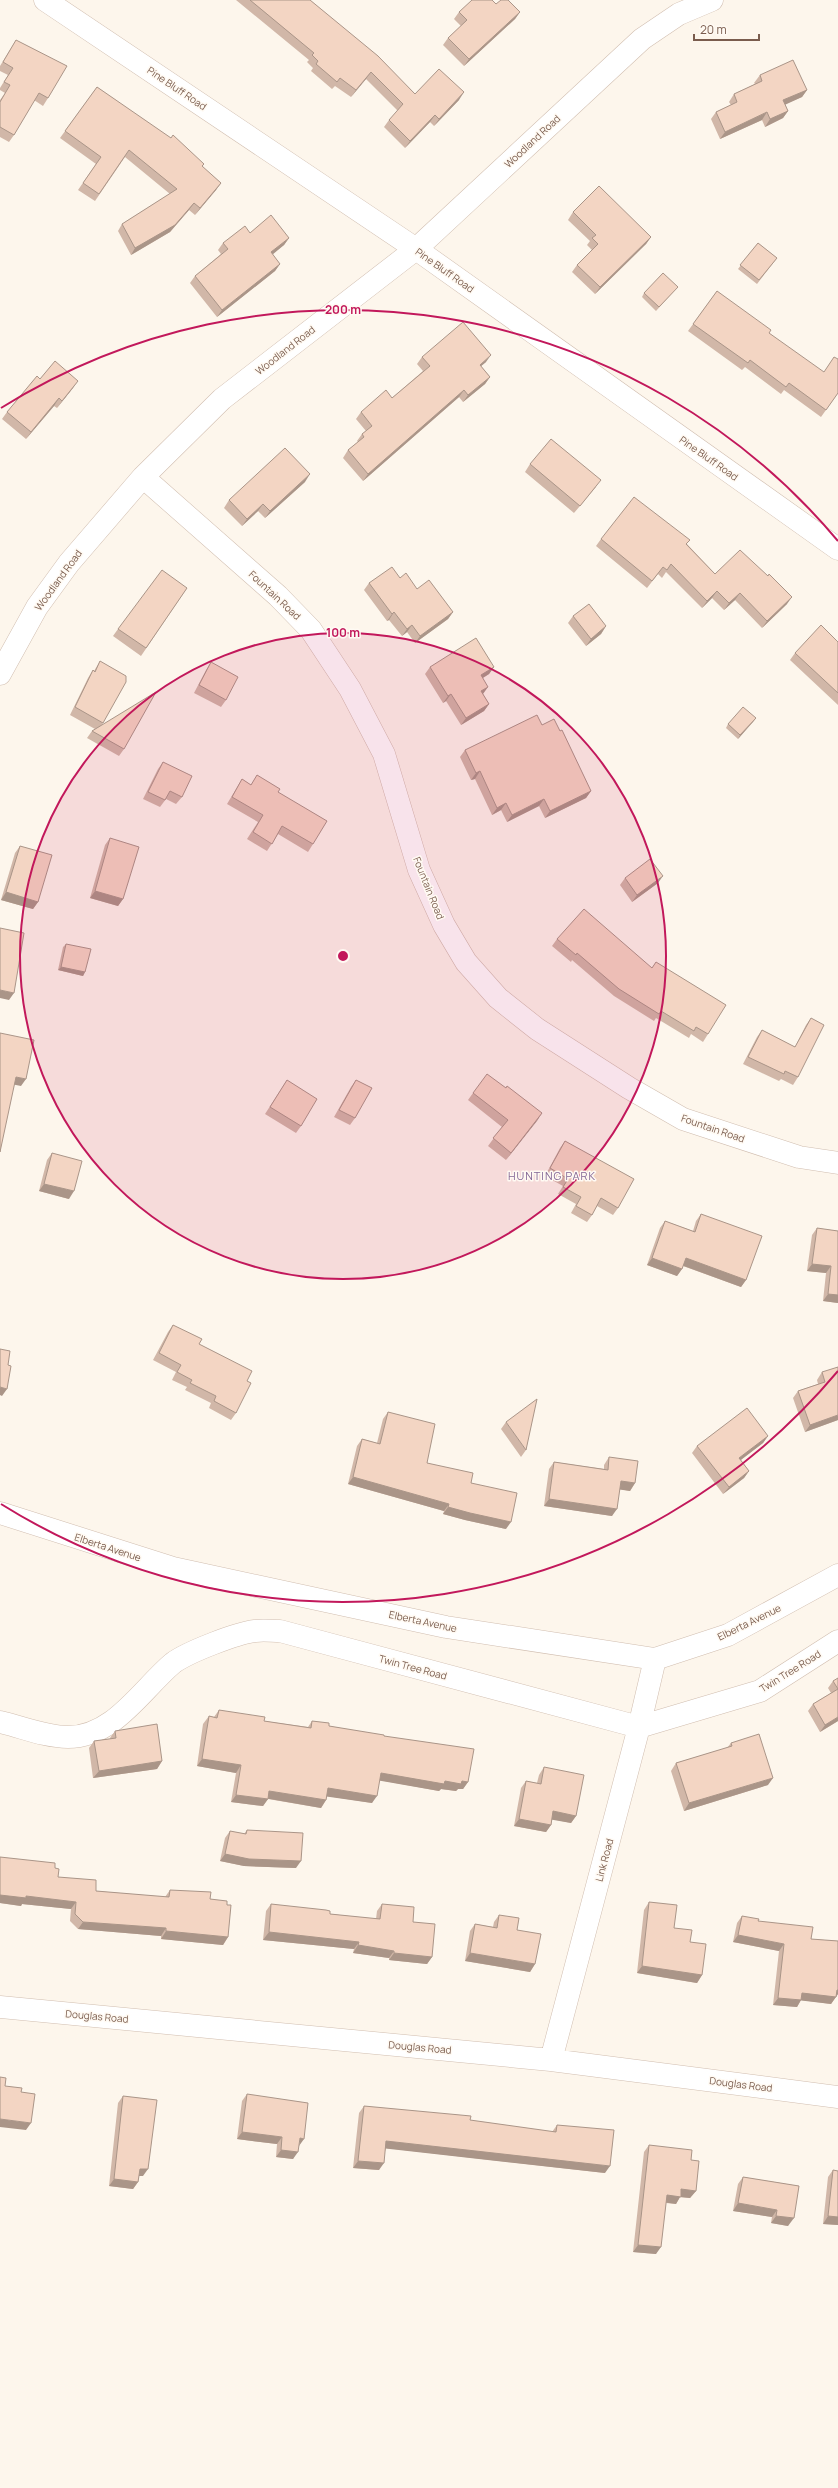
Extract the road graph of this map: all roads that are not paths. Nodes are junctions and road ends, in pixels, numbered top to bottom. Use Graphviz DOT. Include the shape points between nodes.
graph roads {
  1 [pos="46,0"];
  2 [pos="712,0"];
  3 [pos="416,249"];
  4 [pos="143,476"];
  5 [pos="838,549"];
  6 [pos="0,674"];
  7 [pos="838,1163"];
  8 [pos="0,1513"];
  9 [pos="838,1575"];
  10 [pos="838,1641"];
  11 [pos="655,1659"];
  12 [pos="0,1722"];
  13 [pos="639,1727"];
  14 [pos="0,2007"];
  15 [pos="551,2060"];
  16 [pos="838,2096"];
  1 -- 3 [label="street, Pine Bluff Road"];
  2 -- 3 [label="street, Woodland Road" via="679,14 642,39"];
  3 -- 4 [label="street, Woodland Road" via="222,399"];
  3 -- 5 [label="street, Pine Bluff Road"];
  4 -- 6 [label="street, Woodland Road" via="69,563 37,607"];
  4 -- 7 [label="street, Fountain Road" via="278,596 311,630 350,689 384,754 419,870 444,925 466,962 498,998 544,1033 629,1088 683,1119 799,1158"];
  8 -- 11 [label="street, Elberta Avenue" via="173,1568 446,1627"];
  9 -- 11 [label="street, Elberta Avenue" via="728,1635"];
  10 -- 13 [label="street, Twin Tree Road" via="760,1691"];
  11 -- 13 [label="street, Link Road"];
  12 -- 13 [label="street, Twin Tree Road" via="46,1734 69,1737 84,1735 125,1711 174,1663 192,1652 254,1631 280,1631"];
  13 -- 15 [label="street, Link Road"];
  14 -- 15 [label="street, Douglas Road"];
  15 -- 16 [label="street, Douglas Road"];
}
